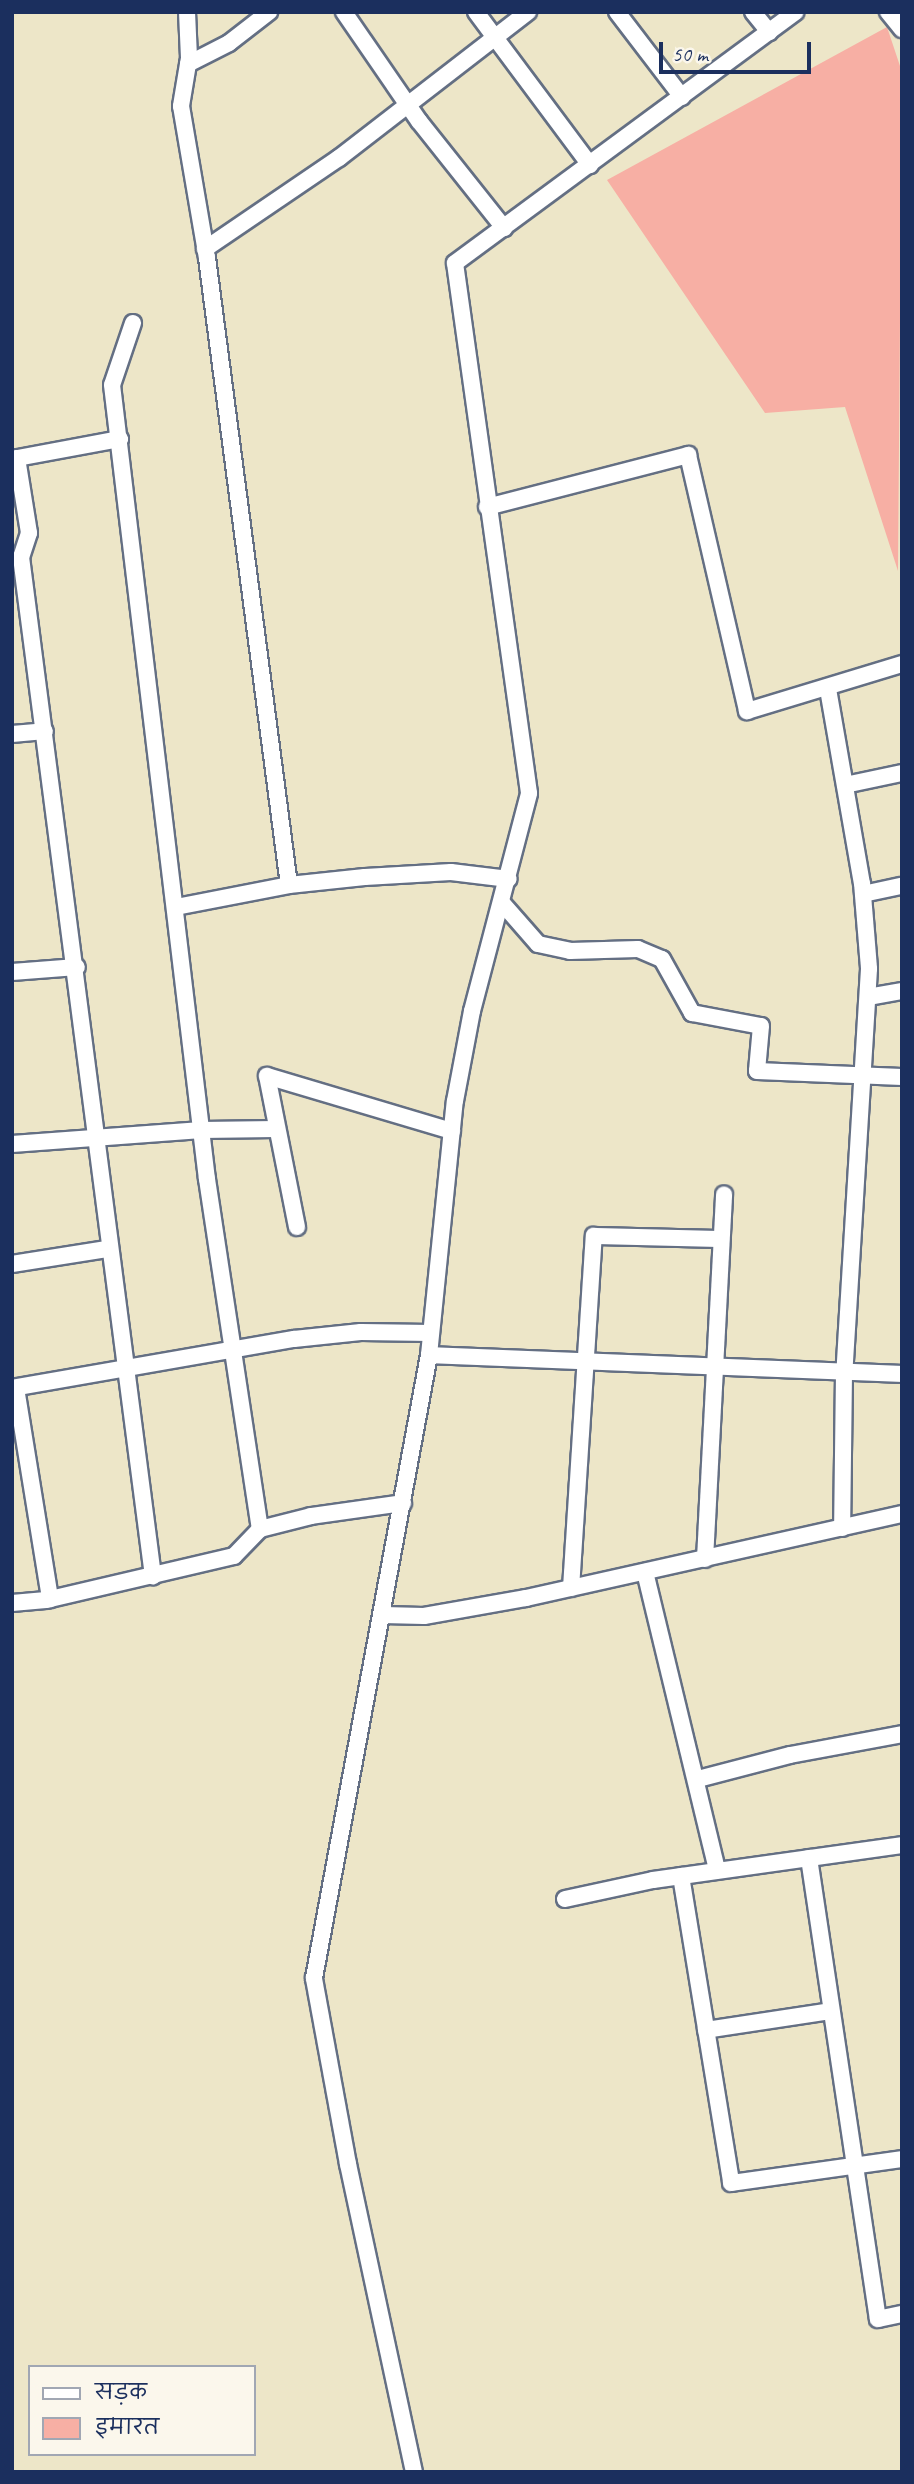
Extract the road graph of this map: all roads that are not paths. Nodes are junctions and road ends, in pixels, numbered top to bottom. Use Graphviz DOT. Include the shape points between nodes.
graph roads {
  1 [pos="187,12"];
  2 [pos="269,12"];
  3 [pos="344,12"];
  4 [pos="477,12"];
  5 [pos="528,12"];
  6 [pos="617,12"];
  7 [pos="753,12"];
  8 [pos="795,12"];
  9 [pos="888,12"];
  10 [pos="902,29"];
  11 [pos="769,32"];
  12 [pos="495,38"];
  13 [pos="188,64"];
  14 [pos="682,97"];
  15 [pos="407,104"];
  16 [pos="590,165"];
  17 [pos="503,228"];
  18 [pos="205,249"];
  19 [pos="133,323"];
  20 [pos="120,439"];
  21 [pos="14,459"];
  22 [pos="487,507"];
  23 [pos="902,664"];
  24 [pos="828,689"];
  25 [pos="45,731"];
  26 [pos="12,734"];
  27 [pos="902,773"];
  28 [pos="845,785"];
  29 [pos="509,879"];
  30 [pos="289,885"];
  31 [pos="902,886"];
  32 [pos="863,894"];
  33 [pos="503,904"];
  34 [pos="176,907"];
  35 [pos="77,967"];
  36 [pos="12,972"];
  37 [pos="902,991"];
  38 [pos="868,997"];
  39 [pos="863,1074"];
  40 [pos="902,1077"];
  41 [pos="276,1129"];
  42 [pos="201,1130"];
  43 [pos="452,1131"];
  44 [pos="94,1140"];
  45 [pos="12,1144"];
  46 [pos="723,1194"];
  47 [pos="297,1227"];
  48 [pos="721,1239"];
  49 [pos="107,1249"];
  50 [pos="12,1264"];
  51 [pos="431,1333"];
  52 [pos="231,1353"];
  53 [pos="429,1355"];
  54 [pos="585,1362"];
  55 [pos="715,1368"];
  56 [pos="125,1370"];
  57 [pos="844,1373"];
  58 [pos="902,1374"];
  59 [pos="14,1388"];
  60 [pos="403,1503"];
  61 [pos="902,1514"];
  62 [pos="842,1528"];
  63 [pos="260,1529"];
  64 [pos="705,1559"];
  65 [pos="645,1572"];
  66 [pos="153,1576"];
  67 [pos="571,1588"];
  68 [pos="50,1599"];
  69 [pos="12,1603"];
  70 [pos="383,1615"];
  71 [pos="902,1734"];
  72 [pos="698,1779"];
  73 [pos="902,1845"];
  74 [pos="809,1858"];
  75 [pos="717,1870"];
  76 [pos="681,1876"];
  77 [pos="565,1899"];
  78 [pos="831,2011"];
  79 [pos="706,2030"];
  80 [pos="902,2159"];
  81 [pos="852,2166"];
  82 [pos="902,2314"];
  83 [pos="414,2472"];
  1 -- 13 [label="street"];
  2 -- 13 [label="street" via="229,43"];
  3 -- 15 [label="street"];
  4 -- 12 [label="street"];
  5 -- 12 [label="street"];
  6 -- 14 [label="street"];
  7 -- 11 [label="street"];
  8 -- 11 [label="street"];
  9 -- 10 [label="street"];
  11 -- 14 [label="street"];
  12 -- 15 [label="street"];
  12 -- 16 [label="street"];
  13 -- 18 [label="street" via="181,106"];
  14 -- 16 [label="street"];
  15 -- 17 [label="street"];
  15 -- 18 [label="street" via="339,158"];
  16 -- 17 [label="street"];
  17 -- 22 [label="street" via="456,263"];
  18 -- 30 [label="street"];
  19 -- 20 [label="street" via="112,385"];
  20 -- 21 [label="street"];
  20 -- 34 [label="street" via="139,628"];
  21 -- 25 [label="street" via="29,533 21,557"];
  22 -- 24 [label="street" via="688,455 747,711"];
  22 -- 29 [label="street" via="529,793"];
  23 -- 24 [label="street"];
  24 -- 28 [label="street"];
  25 -- 26 [label="street"];
  25 -- 35 [label="street"];
  27 -- 28 [label="street"];
  28 -- 32 [label="street"];
  29 -- 30 [label="street" via="451,872"];
  29 -- 33 [label="street"];
  30 -- 34 [label="street"];
  31 -- 32 [label="street"];
  32 -- 38 [label="street"];
  33 -- 39 [label="street" via="538,944 570,951 638,949 662,959 692,1013 761,1026 757,1070"];
  33 -- 43 [label="street" via="472,1011"];
  34 -- 42 [label="street"];
  35 -- 36 [label="street"];
  35 -- 44 [label="street"];
  37 -- 38 [label="street"];
  38 -- 39 [label="street"];
  39 -- 40 [label="street"];
  39 -- 57 [label="street"];
  41 -- 42 [label="street"];
  41 -- 43 [label="street" via="267,1076"];
  41 -- 47 [label="street"];
  42 -- 44 [label="street"];
  42 -- 52 [label="street"];
  43 -- 51 [label="street"];
  44 -- 45 [label="street"];
  44 -- 49 [label="street"];
  46 -- 48 [label="street"];
  48 -- 54 [label="street" via="594,1236"];
  48 -- 55 [label="street"];
  49 -- 50 [label="street"];
  49 -- 56 [label="street"];
  51 -- 52 [label="street" via="361,1332 294,1339"];
  51 -- 53 [label="street"];
  52 -- 56 [label="street"];
  52 -- 63 [label="street"];
  53 -- 54 [label="street"];
  53 -- 60 [label="street"];
  54 -- 55 [label="street"];
  54 -- 67 [label="street"];
  55 -- 57 [label="street"];
  55 -- 64 [label="street"];
  56 -- 59 [label="street"];
  56 -- 66 [label="street"];
  57 -- 58 [label="street"];
  57 -- 62 [label="street"];
  59 -- 68 [label="street"];
  60 -- 63 [label="street" via="311,1516"];
  60 -- 70 [label="street"];
  61 -- 62 [label="street"];
  62 -- 64 [label="street"];
  63 -- 66 [label="street" via="234,1556"];
  64 -- 65 [label="street"];
  65 -- 67 [label="street"];
  65 -- 72 [label="street"];
  66 -- 68 [label="street"];
  67 -- 70 [label="street" via="424,1616"];
  68 -- 69 [label="street"];
  70 -- 83 [label="street" via="314,1978 348,2165"];
  71 -- 72 [label="street" via="790,1755"];
  72 -- 75 [label="street"];
  73 -- 74 [label="street"];
  74 -- 75 [label="street"];
  74 -- 78 [label="street"];
  75 -- 76 [label="street"];
  76 -- 77 [label="street"];
  76 -- 79 [label="street"];
  78 -- 79 [label="street"];
  78 -- 81 [label="street"];
  79 -- 81 [label="street" via="731,2183"];
  80 -- 81 [label="street"];
  81 -- 82 [label="street" via="878,2319"];
}
